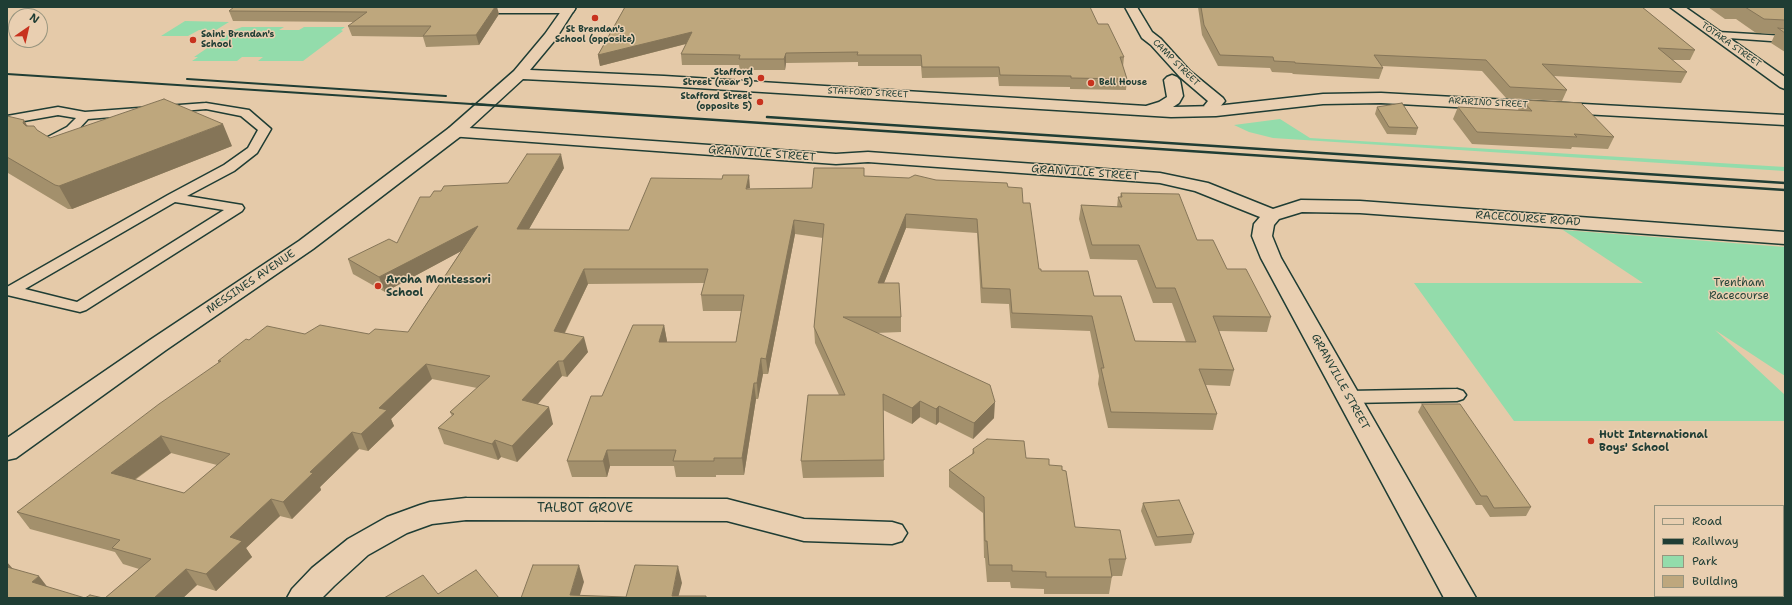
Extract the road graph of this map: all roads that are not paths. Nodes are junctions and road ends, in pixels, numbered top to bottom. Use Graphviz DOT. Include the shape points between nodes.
graph roads {
  1 [pos="1131,7"];
  2 [pos="1676,7"];
  3 [pos="453,8"];
  4 [pos="569,8"];
  5 [pos="1147,35"];
  6 [pos="1718,36"];
  7 [pos="1785,39"];
  8 [pos="519,74"];
  9 [pos="1172,80"];
  10 [pos="1785,84"];
  11 [pos="1214,108"];
  12 [pos="1144,111"];
  13 [pos="86,116"];
  14 [pos="7,120"];
  15 [pos="1785,120"];
  16 [pos="455,132"];
  17 [pos="43,144"];
  18 [pos="173,198"];
  19 [pos="1272,215"];
  20 [pos="1785,238"];
  21 [pos="1457,395"];
  22 [pos="1349,397"];
  23 [pos="7,451"];
  24 [pos="892,533"];
  25 [pos="303,598"];
  26 [pos="1460,598"];
  1 -- 5 [label="street, CAMP STREET"];
  2 -- 6 [label="street, TOTARA STREET"];
  3 -- 4 [label="street"];
  4 -- 8 [label="street, MESSINES AVENUE" via="550,37"];
  5 -- 9 [label="street, CAMP STREET" via="1146,41 1156,64"];
  5 -- 11 [label="street, CAMP STREET" via="1185,74 1217,101"];
  6 -- 7 [label="lane"];
  6 -- 10 [label="street, TOTARA STREET"];
  8 -- 12 [label="street, STAFFORD STREET"];
  8 -- 16 [label="street, MESSINES AVENUE"];
  9 -- 11 [label="street, CAMP STREET" via="1199,102"];
  9 -- 12 [label="street" via="1175,96 1173,100 1165,106"];
  11 -- 12 [label="street, STAFFORD STREET" via="1171,112"];
  11 -- 15 [label="street, ARARINO STREET" via="1323,99 1381,98"];
  13 -- 14 [label="lane" via="58,110"];
  13 -- 17 [label="lane" via="71,130"];
  13 -- 18 [label="lane" via="206,106 245,113 265,129 253,150 228,168"];
  16 -- 19 [label="street, GRANVILLE STREET" via="836,159 868,157 1160,178 1201,187"];
  16 -- 23 [label="street, MESSINES AVENUE" via="306,245 158,344"];
  18 -- 18 [label="lane" via="237,208 80,307 11,291"];
  19 -- 20 [label="street, RACECOURSE ROAD" via="1301,206 1360,207"];
  19 -- 22 [label="street, GRANVILLE STREET" via="1264,224 1262,236 1266,247"];
  21 -- 22 [label="lane"];
  22 -- 26 [label="street, GRANVILLE STREET"];
  24 -- 25 [label="street, TALBOT GROVE" via="804,530 727,510 444,511 430,513 397,525 358,547"];
}
